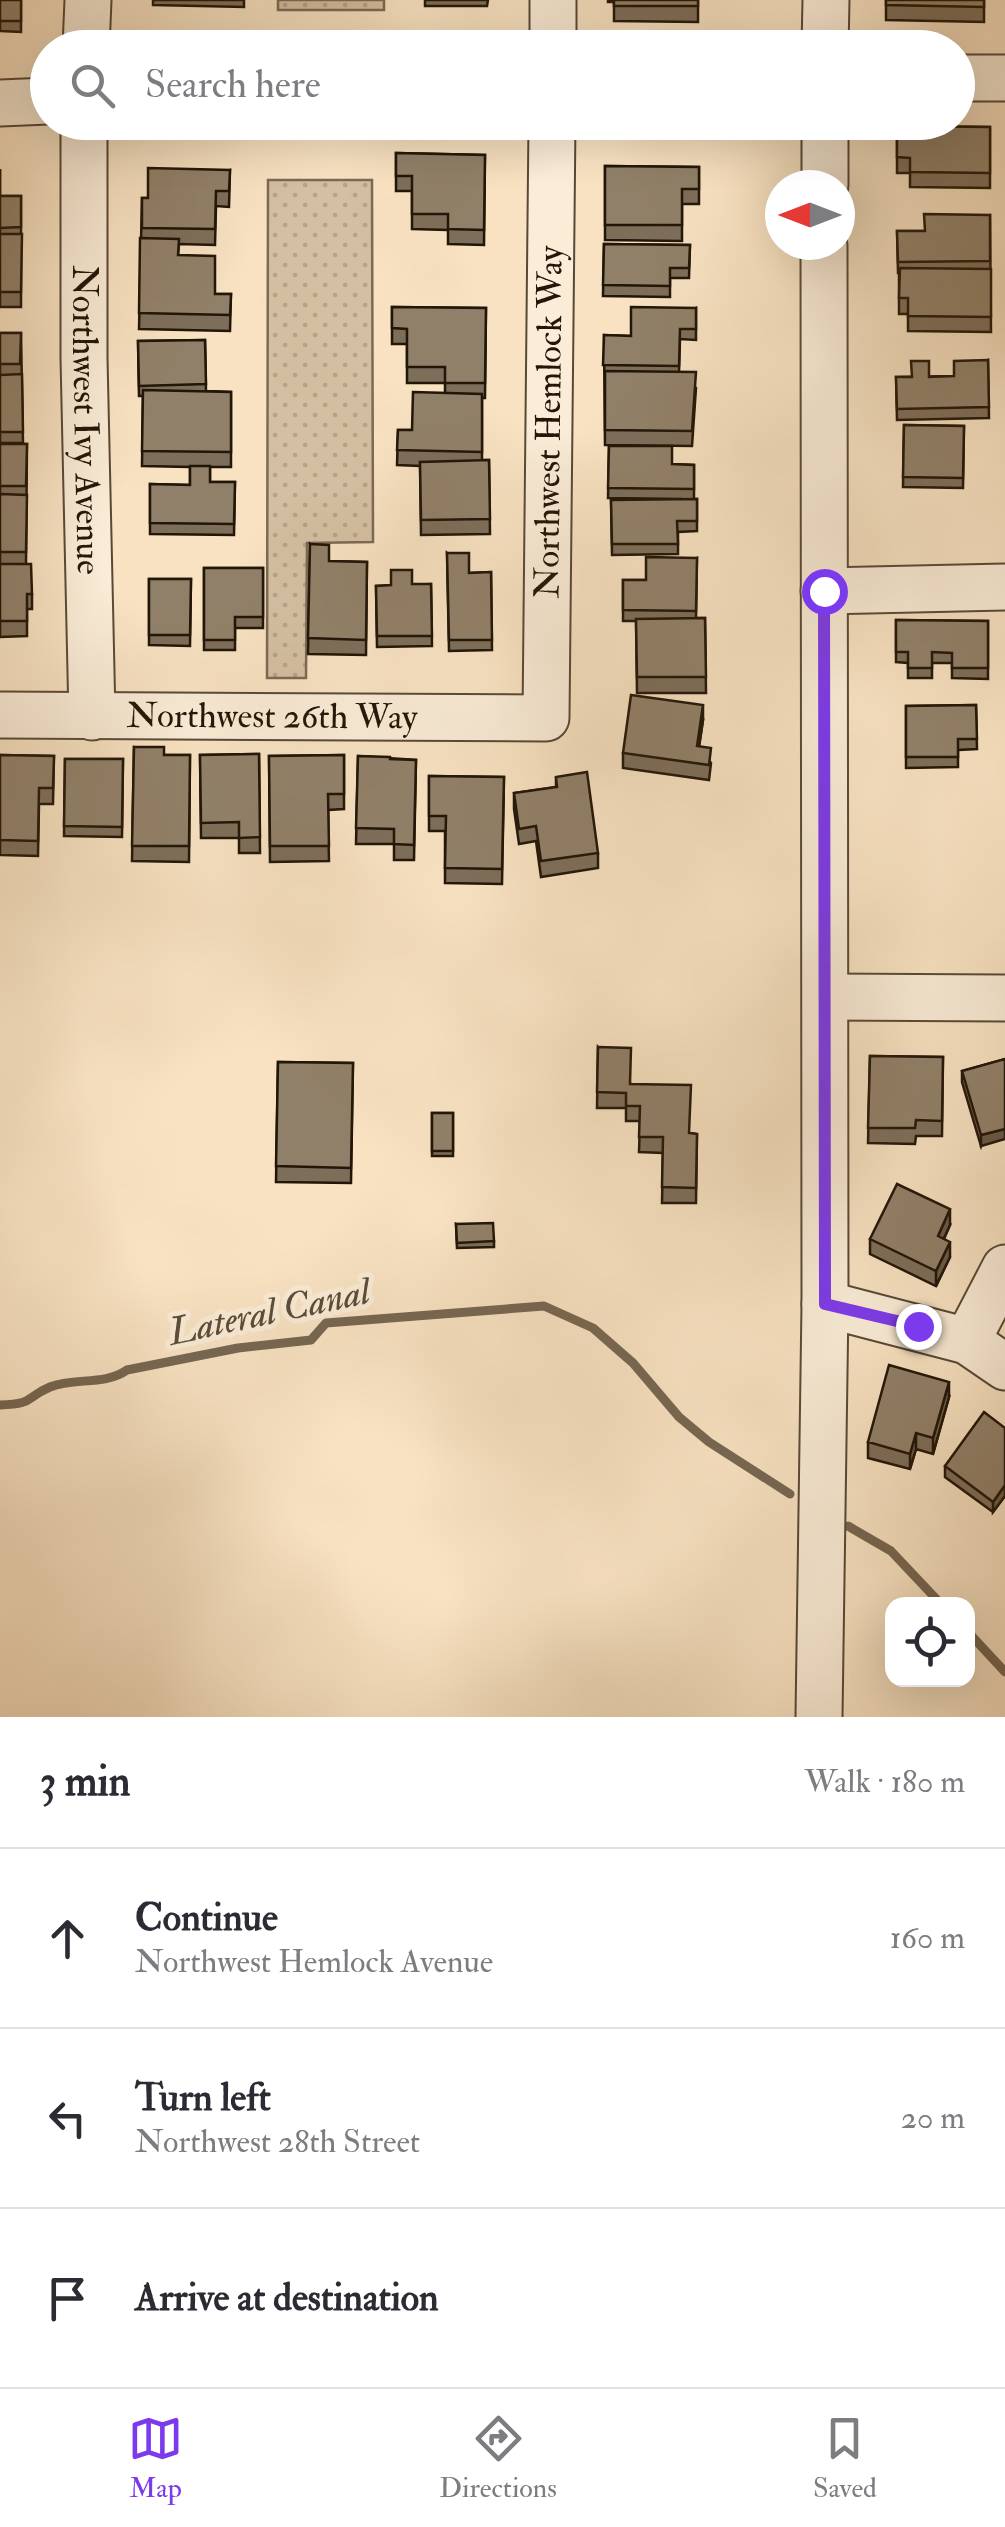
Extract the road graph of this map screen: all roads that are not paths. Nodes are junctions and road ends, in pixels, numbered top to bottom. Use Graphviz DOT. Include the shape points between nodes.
graph roads {
  1 [pos="88,0"];
  2 [pos="553,0"];
  3 [pos="826,0"];
  4 [pos="87,30"];
  5 [pos="552,30"];
  6 [pos="825,30"];
  7 [pos="975,78"];
  8 [pos="1005,78"];
  9 [pos="30,101"];
  10 [pos="0,103"];
  11 [pos="84,140"];
  12 [pos="552,140"];
  13 [pos="825,140"];
  14 [pos="824,170"];
  15 [pos="824,260"];
  16 [pos="1005,587"];
  17 [pos="824,591"];
  18 [pos="0,716"];
  19 [pos="92,716"];
  20 [pos="546,718"];
  21 [pos="826,997"];
  22 [pos="1005,998"];
  23 [pos="1005,1268"];
  24 [pos="825,1304"];
  25 [pos="967,1341"];
  26 [pos="1005,1367"];
  27 [pos="819,1717"];
  1 -- 4 [label="street"];
  2 -- 5 [label="street"];
  3 -- 6 [label="street"];
  7 -- 8 [label="street"];
  9 -- 10 [label="street"];
  11 -- 19 [label="street, Northwest Ivy Avenue"];
  12 -- 20 [label="street, Northwest Hemlock Way"];
  13 -- 14 [label="street"];
  15 -- 17 [label="street"];
  16 -- 17 [label="street"];
  17 -- 21 [label="street"];
  18 -- 19 [label="street, Northwest 26th Way"];
  19 -- 20 [label="street, Northwest 26th Way"];
  21 -- 22 [label="street"];
  21 -- 24 [label="street"];
  23 -- 25 [label="street"];
  24 -- 25 [label="street"];
  24 -- 27 [label="street"];
  25 -- 26 [label="street"];
}
